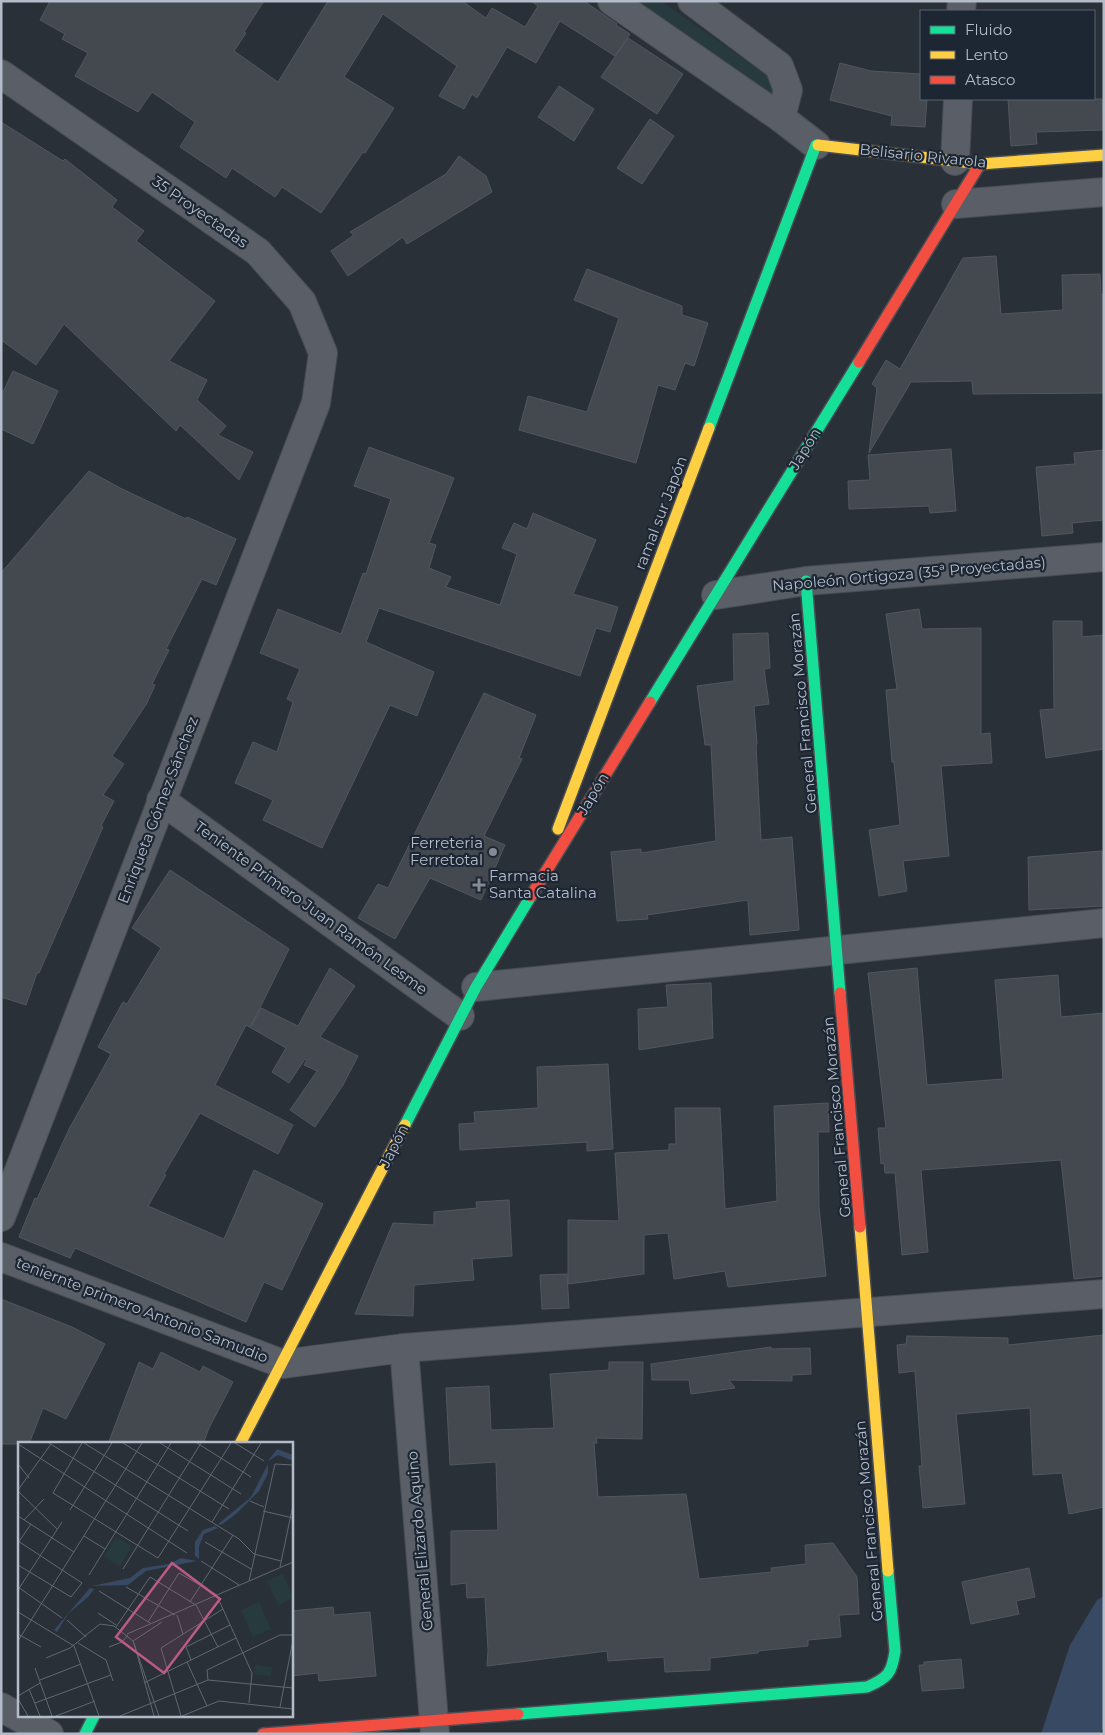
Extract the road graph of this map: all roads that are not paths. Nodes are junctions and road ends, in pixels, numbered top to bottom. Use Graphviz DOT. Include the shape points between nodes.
graph roads {
  1 [pos="612,1"];
  2 [pos="692,1"];
  3 [pos="1,74"];
  4 [pos="958,100"];
  5 [pos="781,118"];
  6 [pos="816,145"];
  7 [pos="1104,156"];
  8 [pos="968,162"];
  9 [pos="1104,192"];
  10 [pos="956,204"];
  11 [pos="316,403"];
  12 [pos="1104,557"];
  13 [pos="806,580"];
  14 [pos="716,595"];
  15 [pos="161,800"];
  16 [pos="534,891"];
  17 [pos="1104,924"];
  18 [pos="838,950"];
  19 [pos="476,987"];
  20 [pos="460,1016"];
  21 [pos="1,1218"];
  22 [pos="1,1257"];
  23 [pos="1104,1294"];
  24 [pos="868,1313"];
  25 [pos="404,1348"];
  26 [pos="283,1364"];
  27 [pos="241,1442"];
  28 [pos="1,1707"];
  29 [pos="18,1717"];
  30 [pos="21,1718"];
  31 [pos="93,1718"];
  32 [pos="435,1727"];
  33 [pos="49,1734"];
  34 [pos="85,1734"];
  35 [pos="263,1734"];
  1 -- 5 [label="street"];
  2 -- 5 [label="street" via="779,66 788,90"];
  3 -- 11 [label="street, 35 Proyectadas" via="258,252 302,302 323,353"];
  4 -- 8 [label="street, Japón"];
  5 -- 6 [label="street"];
  6 -- 8 [label="street, Belisario Rivarola"];
  6 -- 16 [label="street, ramal sur Japón"];
  7 -- 8 [label="street, Belisario Rivarola"];
  8 -- 10 [label="street, Japón"];
  9 -- 10 [label="street"];
  10 -- 14 [label="street, Japón"];
  11 -- 15 [label="street, Enriqueta Gómez Sánchez"];
  12 -- 13 [label="street, Napoleón Ortigoza (35ª Proyectadas)"];
  13 -- 14 [label="street, Napoleón Ortigoza (35ª Proyectadas)"];
  13 -- 18 [label="street, General Francisco Morazán"];
  14 -- 16 [label="street, Japón"];
  15 -- 20 [label="street, Teniente Primero Juan Ramón Lesme"];
  15 -- 21 [label="street, Enriqueta Gómez Sánchez"];
  16 -- 19 [label="street, Japón"];
  17 -- 18 [label="street"];
  18 -- 19 [label="street"];
  18 -- 24 [label="street, General Francisco Morazán"];
  19 -- 20 [label="street, Japón"];
  20 -- 26 [label="street, Japón"];
  22 -- 26 [label="street, teniernte primero Antonio Samudio"];
  23 -- 24 [label="street"];
  24 -- 25 [label="street"];
  24 -- 32 [label="street, General Francisco Morazán" via="895,1651 893,1668 884,1680 867,1687"];
  25 -- 26 [label="street"];
  25 -- 32 [label="street, General Elizardo Aquino"];
  26 -- 27 [label="street, Japón"];
  28 -- 29 [label="street"];
  30 -- 33 [label="street"];
  31 -- 34 [label="street"];
  32 -- 35 [label="street"];
}
